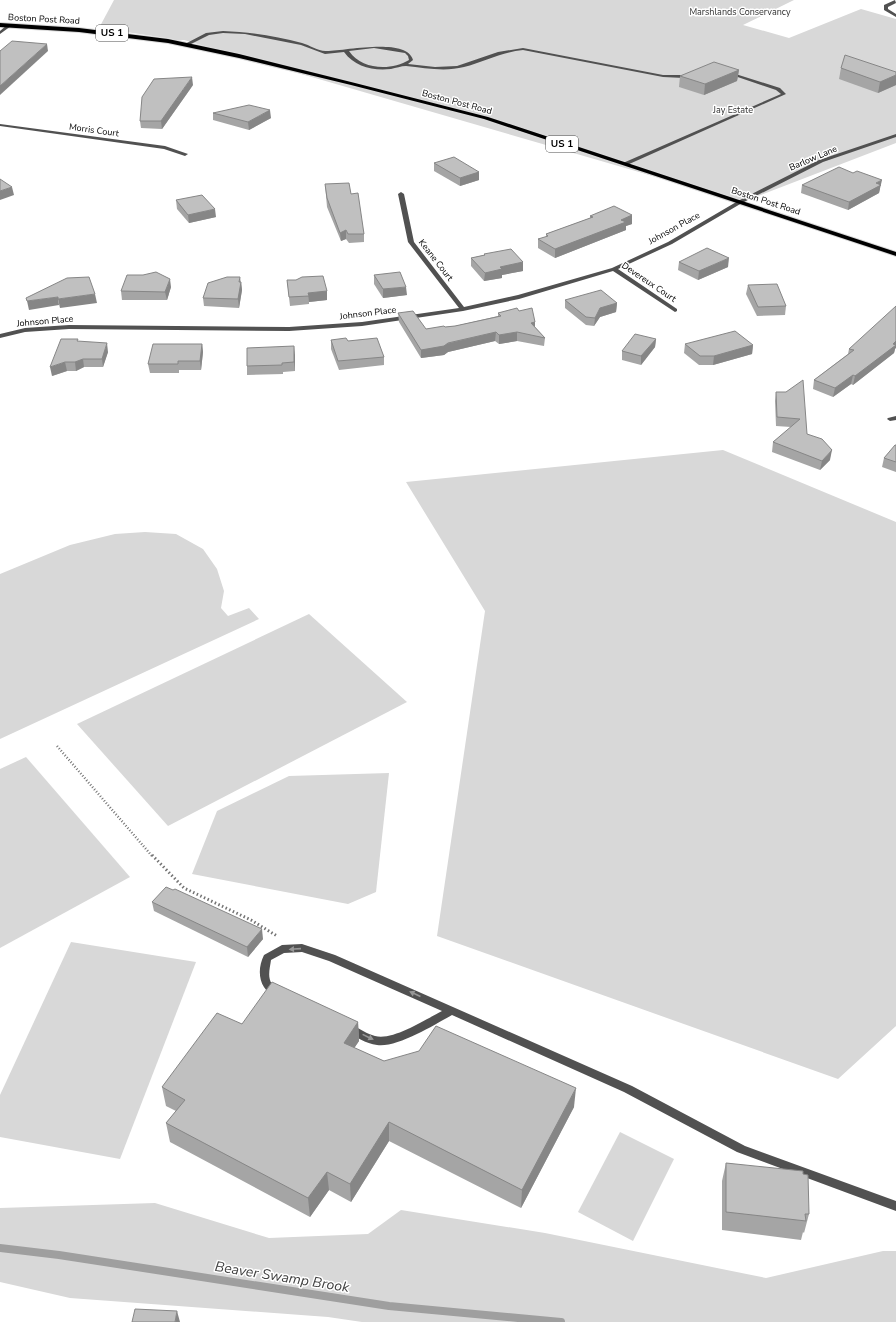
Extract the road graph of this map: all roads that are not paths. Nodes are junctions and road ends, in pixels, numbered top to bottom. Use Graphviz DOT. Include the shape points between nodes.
graph roads {
  1 [pos="896,1"];
  2 [pos="896,16"];
  3 [pos="0,25"];
  4 [pos="9,26"];
  5 [pos="0,33"];
  6 [pos="186,45"];
  7 [pos="346,51"];
  8 [pos="406,65"];
  9 [pos="721,70"];
  10 [pos="697,74"];
  11 [pos="0,125"];
  12 [pos="896,136"];
  13 [pos="185,154"];
  14 [pos="625,164"];
  15 [pos="400,194"];
  16 [pos="740,202"];
  17 [pos="896,254"];
  18 [pos="614,269"];
  19 [pos="463,308"];
  20 [pos="675,310"];
  21 [pos="0,336"];
  22 [pos="286,997"];
  23 [pos="450,1011"];
  24 [pos="342,1024"];
  25 [pos="896,1206"];
  1 -- 2 [label="street" via="886,6 886,10"];
  3 -- 4 [label="main road, Boston Post Road / US 1"];
  4 -- 5 [label="street"];
  4 -- 6 [label="main road, Boston Post Road / US 1" via="79,30"];
  6 -- 7 [label="street" via="208,34 223,32 245,33 302,44 325,53"];
  6 -- 14 [label="main road, Boston Post Road / US 1" via="486,118"];
  7 -- 8 [label="street" via="349,58 369,66 383,68"];
  7 -- 8 [label="street" via="374,47 406,52 411,60"];
  8 -- 10 [label="street" via="459,67 506,50 523,49 664,76 684,77"];
  9 -- 14 [label="street" via="778,89 784,94"];
  11 -- 13 [label="street, Morris Court" via="165,148"];
  12 -- 16 [label="street, Barlow Lane" via="821,161"];
  14 -- 16 [label="main road, Boston Post Road / US 1"];
  15 -- 19 [label="street, Keane Court" via="411,242"];
  16 -- 17 [label="main road, Boston Post Road / US 1"];
  16 -- 18 [label="street, Johnson Place" via="670,242"];
  18 -- 19 [label="street, Johnson Place" via="519,297"];
  18 -- 20 [label="street, Devereux Court"];
  19 -- 21 [label="street, Johnson Place" via="362,324 289,329 68,327 25,330"];
  23 -- 22 [label="street, one-way" via="374,975 302,948 282,949 268,958 264,975 268,987"];
  24 -- 23 [label="street, one-way" via="376,1041 388,1040 408,1033"];
  23 -- 25 [label="street" via="628,1089 741,1148"];
}
